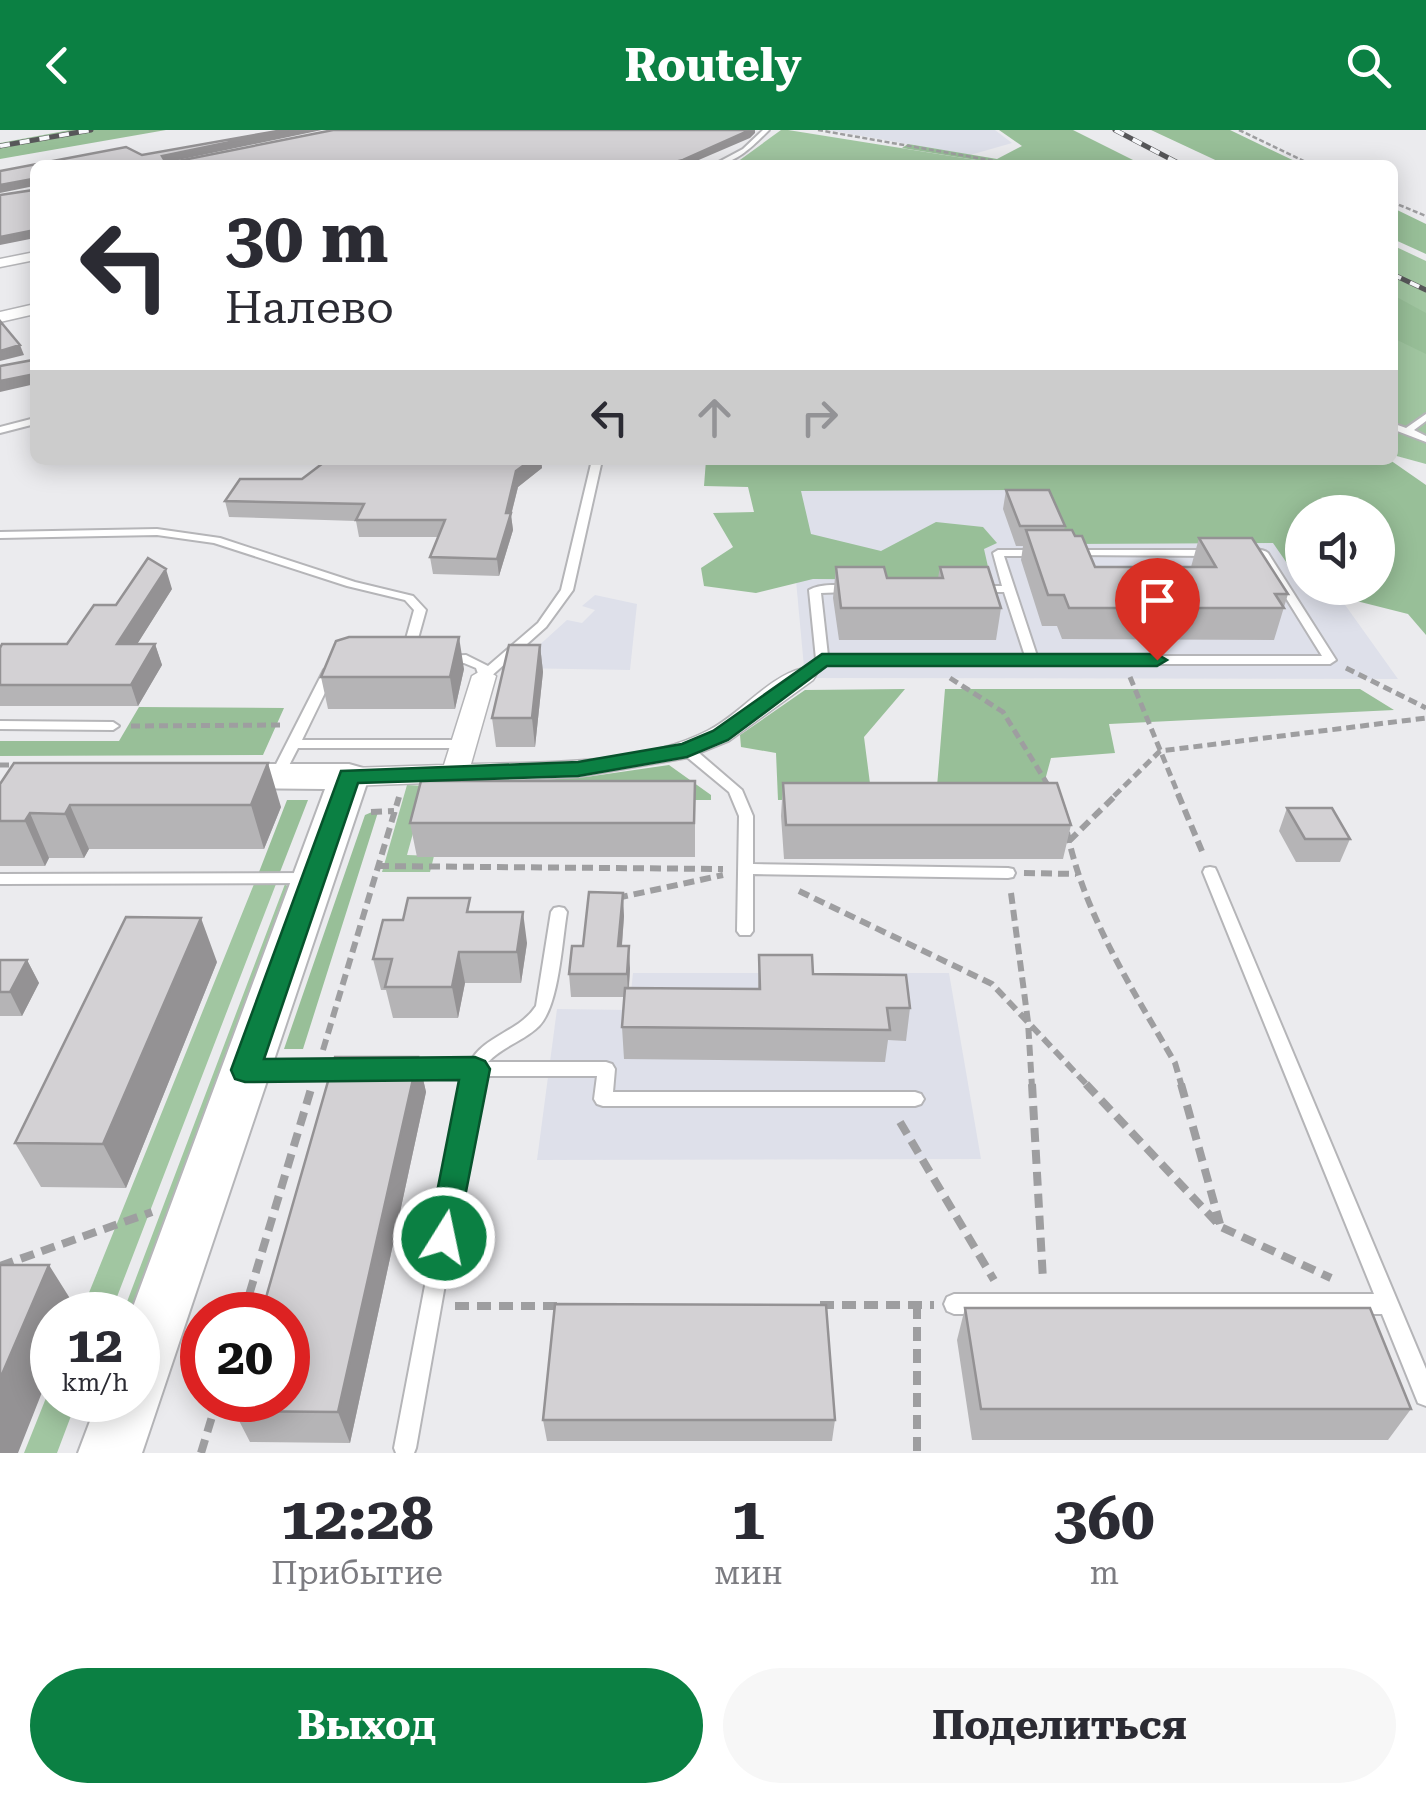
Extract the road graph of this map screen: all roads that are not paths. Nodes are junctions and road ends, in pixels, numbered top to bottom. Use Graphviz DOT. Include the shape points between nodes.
graph roads {
  1 [pos="766,130"];
  2 [pos="726,160"];
  3 [pos="30,257"];
  4 [pos="0,263"];
  5 [pos="30,310"];
  6 [pos="0,317"];
  7 [pos="1426,417"];
  8 [pos="30,423"];
  9 [pos="1398,428"];
  10 [pos="0,430"];
  11 [pos="1407,431"];
  12 [pos="1426,439"];
  13 [pos="596,465"];
  14 [pos="0,535"];
  15 [pos="970,589"];
  16 [pos="1010,589"];
  17 [pos="854,590"];
  18 [pos="390,658"];
  19 [pos="406,658"];
  20 [pos="421,658"];
  21 [pos="436,659"];
  22 [pos="1032,660"];
  23 [pos="338,663"];
  24 [pos="813,668"];
  25 [pos="484,676"];
  26 [pos="113,726"];
  27 [pos="3,730"];
  28 [pos="464,744"];
  29 [pos="687,750"];
  30 [pos="284,760"];
  31 [pos="454,775"];
  32 [pos="185,776"];
  33 [pos="349,776"];
  34 [pos="746,870"];
  35 [pos="1210,872"];
  36 [pos="1008,873"];
  37 [pos="313,878"];
  38 [pos="0,879"];
  39 [pos="558,912"];
  40 [pos="745,931"];
  41 [pos="376,1069"];
  42 [pos="396,1069"];
  43 [pos="475,1069"];
  44 [pos="245,1070"];
  45 [pos="915,1100"];
  46 [pos="954,1304"];
  47 [pos="1388,1304"];
  48 [pos="160,1313"];
  49 [pos="1426,1395"];
  50 [pos="121,1422"];
  51 [pos="405,1448"];
  52 [pos="110,1453"];
  1 -- 2 [label="lane"];
  3 -- 4 [label="street"];
  5 -- 6 [label="street"];
  7 -- 11 [label="lane"];
  8 -- 10 [label="lane"];
  9 -- 11 [label="lane"];
  11 -- 12 [label="lane"];
  13 -- 25 [label="lane" via="567,590 542,625"];
  14 -- 19 [label="lane" via="157,532 216,540 389,591 420,610"];
  15 -- 16 [label="lane"];
  16 -- 22 [label="lane"];
  16 -- 22 [label="lane" via="998,553 1263,553 1330,660"];
  17 -- 24 [label="lane" via="815,590"];
  18 -- 19 [label="lane"];
  19 -- 20 [label="lane"];
  21 -- 25 [label="lane" via="466,660 482,666"];
  22 -- 24 [label="lane"];
  23 -- 30 [label="lane" via="327,672"];
  24 -- 29 [label="street" via="720,735"];
  25 -- 28 [label="street"];
  26 -- 27 [label="lane"];
  28 -- 30 [label="lane"];
  28 -- 31 [label="street"];
  29 -- 31 [label="street" via="578,769"];
  29 -- 34 [label="lane" via="734,790 746,816"];
  30 -- 32 [label="street"];
  30 -- 33 [label="street"];
  31 -- 33 [label="street"];
  33 -- 37 [label="street"];
  34 -- 36 [label="lane"];
  34 -- 40 [label="lane"];
  35 -- 47 [label="lane"];
  37 -- 38 [label="lane"];
  37 -- 44 [label="street"];
  39 -- 43 [label="lane" via="539,1019 491,1047"];
  41 -- 44 [label="lane"];
  42 -- 43 [label="lane"];
  43 -- 45 [label="lane" via="606,1069 603,1100"];
  43 -- 51 [label="lane"];
  44 -- 48 [label="street"];
  46 -- 47 [label="lane"];
  47 -- 49 [label="lane"];
  50 -- 52 [label="street"];
}
